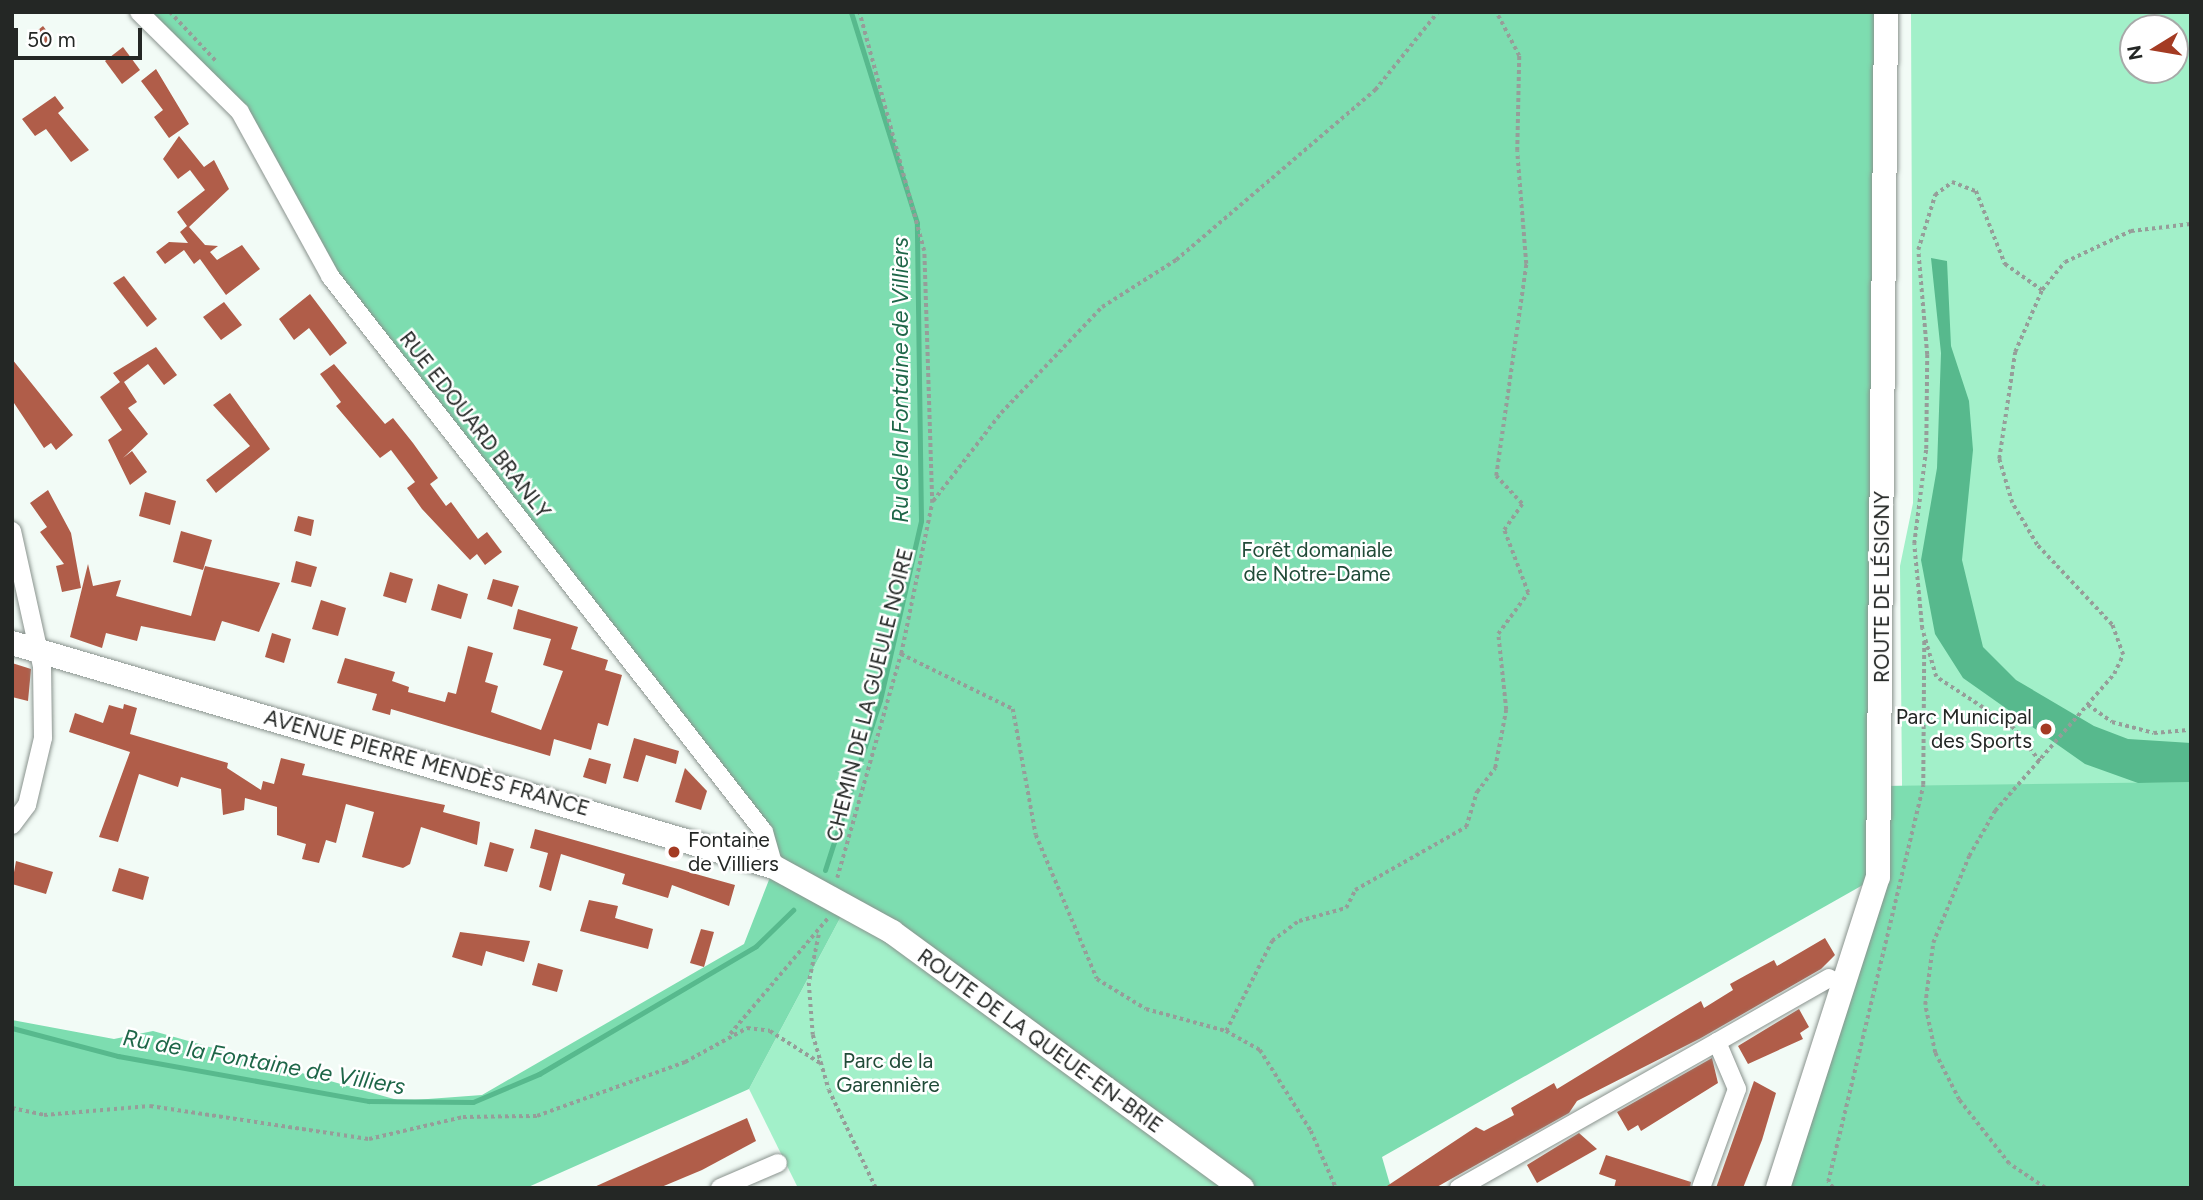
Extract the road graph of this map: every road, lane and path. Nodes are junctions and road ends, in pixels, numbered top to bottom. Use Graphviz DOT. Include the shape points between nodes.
graph roads {
  1 [pos="139,12"];
  2 [pos="170,12"];
  3 [pos="859,12"];
  4 [pos="1438,12"];
  5 [pos="1496,12"];
  6 [pos="1886,12"];
  7 [pos="222,69"];
  8 [pos="2191,224"];
  9 [pos="2042,290"];
  10 [pos="932,503"];
  11 [pos="12,531"];
  12 [pos="12,643"];
  13 [pos="39,651"];
  14 [pos="901,654"];
  15 [pos="2088,705"];
  16 [pos="2191,730"];
  17 [pos="2040,762"];
  18 [pos="12,825"];
  19 [pos="774,867"];
  20 [pos="837,894"];
  21 [pos="819,935"];
  22 [pos="1829,978"];
  23 [pos="1226,1031"];
  24 [pos="728,1036"];
  25 [pos="1717,1042"];
  26 [pos="820,1063"];
  27 [pos="12,1108"];
  28 [pos="778,1163"];
  29 [pos="1487,1181"];
  30 [pos="1828,1182"];
  31 [pos="720,1188"];
  32 [pos="876,1188"];
  33 [pos="1242,1188"];
  34 [pos="1336,1188"];
  35 [pos="1459,1188"];
  36 [pos="1701,1188"];
  37 [pos="1778,1188"];
  38 [pos="1833,1188"];
  39 [pos="2045,1188"];
  40 [pos="2098,1188"];
  41 [pos="2122,1188"];
  1 -- 19 [label="street, RUE EDOUARD BRANLY" via="240,112 330,276 764,832"];
  2 -- 7 [label="path"];
  3 -- 10 [label="path, CHEMIN DE LA GUEULE NOIRE" via="924,251"];
  4 -- 10 [label="path" via="1375,90 1176,260 1102,307 1001,413"];
  5 -- 23 [label="path" via="1519,56 1517,151 1526,264 1496,476 1522,504 1504,530 1528,593 1498,634 1506,710 1495,768 1477,792 1466,827 1354,890 1346,908 1299,921 1272,941"];
  6 -- 37 [label="main road, ROUTE DE LÉSIGNY" via="1878,877"];
  8 -- 9 [label="path" via="2102,240 2065,262"];
  9 -- 15 [label="path" via="2015,352 1999,459 2012,503 2038,545 2112,625 2123,655"];
  9 -- 17 [label="path" via="2005,264 1976,191 1952,182 1935,194 1918,250 1927,355 1926,449 1914,544 1922,629 1936,677 2012,727"];
  10 -- 14 [label="path, CHEMIN DE LA GUEULE NOIRE"];
  11 -- 13 [label="street"];
  12 -- 13 [label="main road, AVENUE PIERRE MENDÈS FRANCE"];
  13 -- 18 [label="street" via="43,738 27,805"];
  13 -- 19 [label="main road, AVENUE PIERRE MENDÈS FRANCE"];
  14 -- 20 [label="path, CHEMIN DE LA GUEULE NOIRE"];
  14 -- 23 [label="path" via="1013,709 1036,835 1097,979 1146,1009"];
  15 -- 16 [label="path" via="2112,722 2154,733"];
  15 -- 17 [label="path"];
  17 -- 39 [label="path" via="1995,811 1949,896 1933,943 1925,1005 1936,1053 1959,1100 2009,1164"];
  19 -- 20 [label="main road, AVENUE PIERRE MENDÈS FRANCE"];
  20 -- 21 [label="path, CHEMIN DE LA GUEULE NOIRE"];
  20 -- 33 [label="main road, ROUTE DE LA QUEUE-EN-BRIE"];
  21 -- 24 [label="path"];
  21 -- 26 [label="path" via="810,983"];
  22 -- 25 [label="street"];
  23 -- 34 [label="path" via="1260,1050 1311,1131"];
  24 -- 26 [label="path" via="762,1028"];
  24 -- 27 [label="path" via="685,1062 537,1115 463,1117 369,1139 150,1106 44,1115"];
  25 -- 29 [label="street"];
  25 -- 36 [label="street" via="1737,1089"];
  26 -- 32 [label="path"];
  28 -- 31 [label="street"];
  29 -- 35 [label="street"];
  30 -- 38 [label="path"];
  40 -- 41 [label="path"];
}
